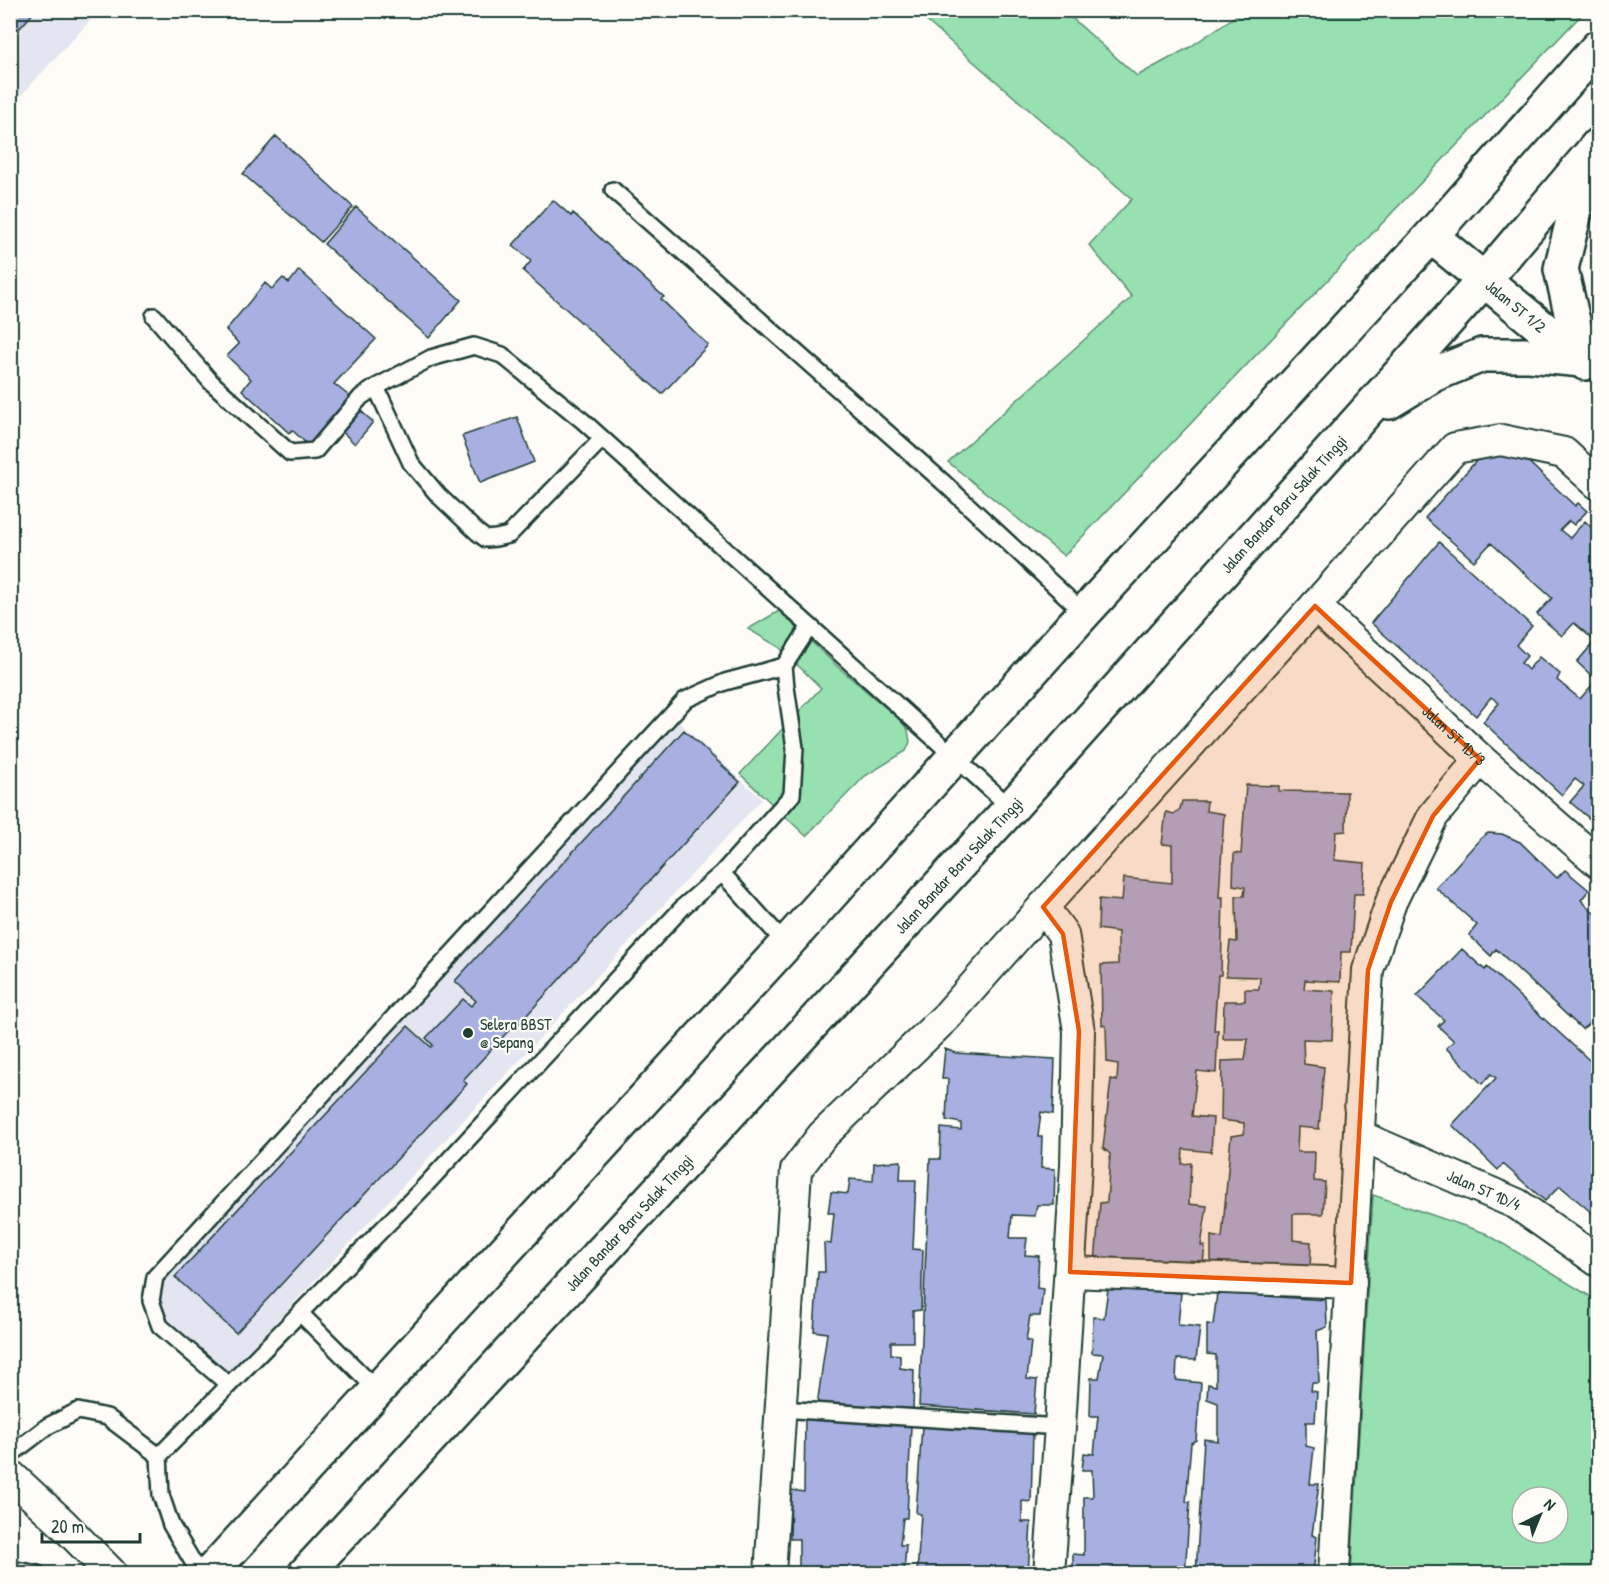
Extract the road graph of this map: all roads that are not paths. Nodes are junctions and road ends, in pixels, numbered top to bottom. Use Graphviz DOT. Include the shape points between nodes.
graph roads {
  1 [pos="1599,46"];
  2 [pos="1599,145"];
  3 [pos="1599,164"];
  4 [pos="614,190"];
  5 [pos="1431,236"];
  6 [pos="1484,280"];
  7 [pos="154,316"];
  8 [pos="1590,368"];
  9 [pos="376,387"];
  10 [pos="1357,422"];
  11 [pos="602,439"];
  12 [pos="1599,484"];
  13 [pos="1315,606"];
  14 [pos="1084,613"];
  15 [pos="810,626"];
  16 [pos="784,666"];
  17 [pos="955,757"];
  18 [pos="1480,759"];
  19 [pos="1011,808"];
  20 [pos="1599,862"];
  21 [pos="722,873"];
  22 [pos="1043,907"];
  23 [pos="786,944"];
  24 [pos="1360,1136"];
  25 [pos="1599,1261"];
  26 [pos="1070,1272"];
  27 [pos="1351,1283"];
  28 [pos="300,1313"];
  29 [pos="229,1385"];
  30 [pos="377,1390"];
  31 [pos="780,1409"];
  32 [pos="1060,1426"];
  33 [pos="10,1455"];
  34 [pos="159,1456"];
  35 [pos="10,1475"];
  36 [pos="14,1574"];
  37 [pos="38,1574"];
  38 [pos="112,1574"];
  39 [pos="200,1574"];
  40 [pos="209,1574"];
  41 [pos="305,1574"];
  42 [pos="770,1574"];
  43 [pos="1050,1574"];
  44 [pos="1334,1574"];
  1 -- 5 [label="main road"];
  2 -- 6 [label="main road, Jalan Bandar Baru Salak Tinggi"];
  3 -- 8 [label="main road" via="1576,208 1561,269"];
  4 -- 14 [label="lane" via="943,482"];
  5 -- 6 [label="main road, Jalan ST 1/2"];
  5 -- 14 [label="main road"];
  6 -- 8 [label="main road, Jalan ST 1/2"];
  6 -- 10 [label="main road, Jalan Bandar Baru Salak Tinggi"];
  7 -- 9 [label="lane" via="211,382 290,453 315,451 361,397"];
  8 -- 10 [label="main road" via="1529,355 1482,354 1433,375"];
  9 -- 11 [label="lane" via="431,358 474,346 502,355"];
  9 -- 11 [label="lane" via="411,463 439,496 486,539 509,535"];
  10 -- 19 [label="main road, Jalan Bandar Baru Salak Tinggi"];
  11 -- 15 [label="lane"];
  12 -- 13 [label="street" via="1564,453 1501,441 1455,448"];
  13 -- 18 [label="street, Jalan ST 1D/3"];
  13 -- 22 [label="street"];
  14 -- 17 [label="main road"];
  15 -- 16 [label="lane"];
  15 -- 17 [label="lane"];
  16 -- 21 [label="lane" via="795,748 792,795"];
  16 -- 29 [label="lane" via="725,682 685,700 155,1277 151,1301 160,1326"];
  17 -- 19 [label="lane"];
  17 -- 23 [label="main road"];
  18 -- 20 [label="street, Jalan ST 1D/3"];
  18 -- 24 [label="street" via="1432,816 1390,902 1368,970"];
  19 -- 41 [label="main road, Jalan Bandar Baru Salak Tinggi"];
  21 -- 23 [label="lane"];
  21 -- 28 [label="lane" via="684,906 421,1190"];
  22 -- 26 [label="street" via="1063,934 1079,1031"];
  22 -- 31 [label="street" via="946,1017 822,1136 796,1170"];
  23 -- 30 [label="main road"];
  24 -- 25 [label="street, Jalan ST 1D/4" via="1517,1204"];
  24 -- 27 [label="street"];
  26 -- 27 [label="street"];
  26 -- 32 [label="street"];
  27 -- 44 [label="street"];
  28 -- 29 [label="lane"];
  28 -- 30 [label="lane"];
  29 -- 34 [label="lane"];
  30 -- 40 [label="main road"];
  31 -- 32 [label="lane"];
  31 -- 42 [label="street"];
  32 -- 43 [label="street"];
  33 -- 34 [label="lane" via="48,1426 78,1411 107,1417"];
  34 -- 39 [label="lane" via="161,1495 171,1525"];
  35 -- 38 [label="street"];
  36 -- 37 [label="lane" via="17,1570"];
}
